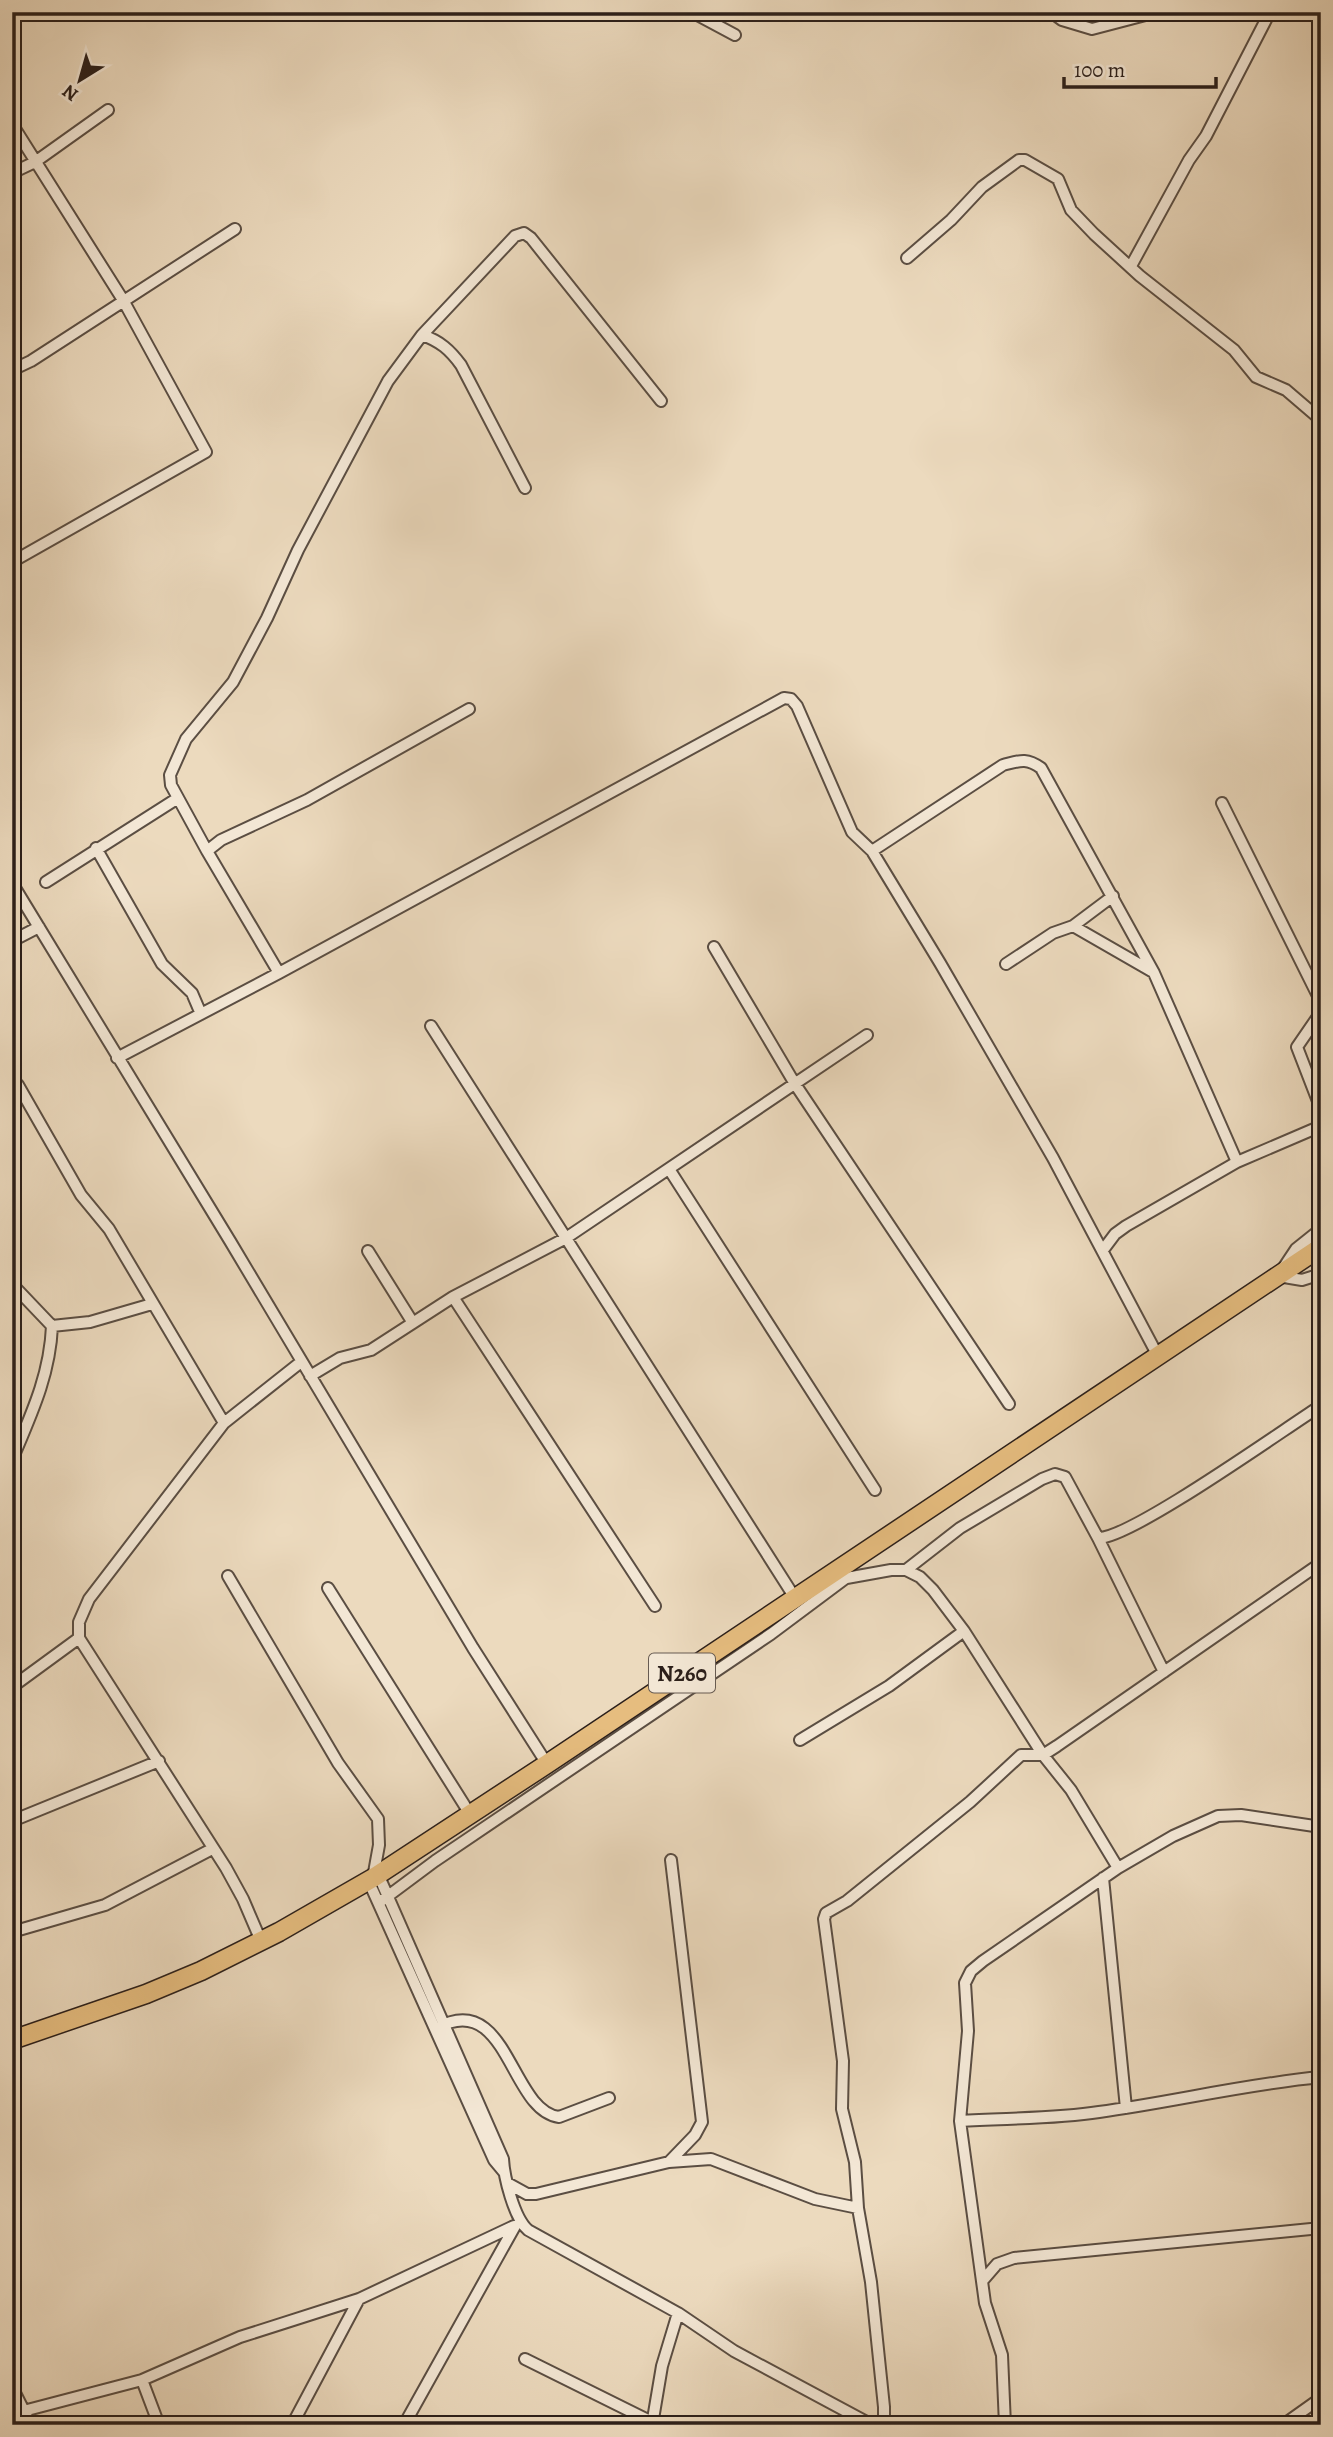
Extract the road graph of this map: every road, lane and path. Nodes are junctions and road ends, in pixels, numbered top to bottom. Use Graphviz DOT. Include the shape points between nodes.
graph roads {
  1 [pos="692,12"];
  2 [pos="1051,12"];
  3 [pos="1157,12"];
  4 [pos="1270,12"];
  5 [pos="735,35"];
  6 [pos="108,110"];
  7 [pos="12,124"];
  8 [pos="36,162"];
  9 [pos="12,173"];
  10 [pos="235,229"];
  11 [pos="907,258"];
  12 [pos="1131,266"];
  13 [pos="123,300"];
  14 [pos="422,335"];
  15 [pos="12,370"];
  16 [pos="661,401"];
  17 [pos="1321,419"];
  18 [pos="525,488"];
  19 [pos="12,562"];
  20 [pos="469,709"];
  21 [pos="178,798"];
  22 [pos="1222,803"];
  23 [pos="96,848"];
  24 [pos="207,851"];
  25 [pos="872,851"];
  26 [pos="46,882"];
  27 [pos="12,883"];
  28 [pos="1113,896"];
  29 [pos="1073,926"];
  30 [pos="38,927"];
  31 [pos="12,941"];
  32 [pos="714,947"];
  33 [pos="1006,964"];
  34 [pos="279,973"];
  35 [pos="1154,973"];
  36 [pos="1321,1004"];
  37 [pos="201,1014"];
  38 [pos="431,1026"];
  39 [pos="867,1035"];
  40 [pos="117,1058"];
  41 [pos="12,1080"];
  42 [pos="795,1083"];
  43 [pos="1321,1110"];
  44 [pos="1321,1126"];
  45 [pos="1237,1161"];
  46 [pos="669,1169"];
  47 [pos="1321,1229"];
  48 [pos="566,1238"];
  49 [pos="1321,1247"];
  50 [pos="1103,1250"];
  51 [pos="368,1251"];
  52 [pos="1321,1274"];
  53 [pos="1279,1276"];
  54 [pos="12,1284"];
  55 [pos="453,1297"];
  56 [pos="152,1304"];
  57 [pos="413,1323"];
  58 [pos="52,1326"];
  59 [pos="1158,1356"];
  60 [pos="301,1362"];
  61 [pos="310,1376"];
  62 [pos="1009,1404"];
  63 [pos="1316,1409"];
  64 [pos="224,1423"];
  65 [pos="12,1460"];
  66 [pos="875,1490"];
  67 [pos="1098,1538"];
  68 [pos="1321,1563"];
  69 [pos="906,1570"];
  70 [pos="228,1576"];
  71 [pos="846,1578"];
  72 [pos="818,1583"];
  73 [pos="328,1588"];
  74 [pos="795,1598"];
  75 [pos="655,1606"];
  76 [pos="964,1631"];
  77 [pos="79,1638"];
  78 [pos="1164,1672"];
  79 [pos="12,1687"];
  80 [pos="800,1740"];
  81 [pos="1043,1755"];
  82 [pos="159,1761"];
  83 [pos="547,1764"];
  84 [pos="470,1814"];
  85 [pos="12,1821"];
  86 [pos="1321,1827"];
  87 [pos="212,1849"];
  88 [pos="671,1860"];
  89 [pos="1118,1868"];
  90 [pos="373,1877"];
  91 [pos="1103,1878"];
  92 [pos="384,1900"];
  93 [pos="12,1932"];
  94 [pos="261,1941"];
  95 [pos="439,2027"];
  96 [pos="12,2040"];
  97 [pos="1321,2077"];
  98 [pos="610,2098"];
  99 [pos="1126,2108"];
  100 [pos="960,2121"];
  101 [pos="669,2162"];
  102 [pos="505,2177"];
  103 [pos="858,2208"];
  104 [pos="517,2224"];
  105 [pos="1321,2228"];
  106 [pos="980,2255"];
  107 [pos="997,2264"];
  108 [pos="984,2279"];
  109 [pos="359,2299"];
  110 [pos="678,2313"];
  111 [pos="525,2359"];
  112 [pos="142,2379"];
  113 [pos="12,2388"];
  114 [pos="1321,2398"];
  115 [pos="25,2410"];
  116 [pos="12,2414"];
  117 [pos="654,2423"];
  118 [pos="31,2425"];
  119 [pos="159,2425"];
  120 [pos="292,2425"];
  121 [pos="404,2425"];
  122 [pos="872,2425"];
  123 [pos="881,2425"];
  124 [pos="1004,2425"];
  125 [pos="1283,2425"];
  1 -- 5 [label="street"];
  2 -- 3 [label="street" via="1092,29"];
  4 -- 12 [label="street"];
  6 -- 8 [label="street"];
  7 -- 8 [label="street"];
  8 -- 9 [label="street"];
  8 -- 13 [label="street"];
  10 -- 13 [label="street"];
  11 -- 12 [label="street" via="982,187 1025,160 1058,179 1070,210"];
  12 -- 17 [label="street" via="1234,350 1256,377 1286,390"];
  13 -- 15 [label="street"];
  13 -- 19 [label="street" via="206,452"];
  14 -- 16 [label="street" via="515,236 524,233"];
  14 -- 18 [label="street" via="449,349 461,365"];
  14 -- 21 [label="street" via="388,381 233,682 186,739 170,775"];
  20 -- 24 [label="street"];
  21 -- 23 [label="street"];
  21 -- 24 [label="street"];
  22 -- 36 [label="street"];
  23 -- 26 [label="street"];
  23 -- 37 [label="street" via="162,964 192,993"];
  24 -- 34 [label="street"];
  25 -- 28 [label="street" via="1003,765 1031,761 1041,768"];
  25 -- 34 [label="street" via="852,832 797,706 784,698"];
  25 -- 50 [label="street"];
  27 -- 30 [label="street"];
  28 -- 29 [label="street"];
  28 -- 35 [label="street"];
  29 -- 33 [label="street"];
  29 -- 35 [label="street"];
  30 -- 31 [label="street"];
  30 -- 40 [label="street"];
  32 -- 42 [label="street"];
  34 -- 37 [label="street"];
  35 -- 45 [label="street"];
  36 -- 43 [label="street" via="1319,1015 1297,1047"];
  37 -- 40 [label="street"];
  38 -- 48 [label="street"];
  39 -- 42 [label="street"];
  40 -- 60 [label="street"];
  41 -- 56 [label="street"];
  42 -- 46 [label="street"];
  42 -- 62 [label="street"];
  44 -- 45 [label="street"];
  45 -- 50 [label="street" via="1126,1226"];
  46 -- 48 [label="street"];
  46 -- 66 [label="street"];
  47 -- 53 [label="street" via="1296,1249"];
  48 -- 55 [label="street"];
  48 -- 74 [label="street"];
  49 -- 53 [label="main road, N260"];
  50 -- 59 [label="street"];
  51 -- 57 [label="street"];
  52 -- 53 [label="street" via="1302,1280"];
  53 -- 59 [label="main road, N260"];
  54 -- 58 [label="street"];
  55 -- 57 [label="street"];
  55 -- 75 [label="street"];
  56 -- 58 [label="street" via="90,1322"];
  56 -- 64 [label="street"];
  57 -- 61 [label="street" via="371,1350 340,1358"];
  58 -- 65 [label="street" via="49,1363"];
  59 -- 72 [label="main road, N260"];
  60 -- 61 [label="street"];
  60 -- 64 [label="street"];
  61 -- 83 [label="street"];
  63 -- 67 [label="street" via="1141,1522"];
  64 -- 77 [label="street" via="89,1599 79,1622"];
  67 -- 69 [label="street" via="1065,1477 1055,1474 960,1528"];
  67 -- 78 [label="street"];
  68 -- 78 [label="street"];
  69 -- 71 [label="street"];
  69 -- 76 [label="street" via="933,1590"];
  70 -- 90 [label="street" via="338,1763 378,1819"];
  71 -- 72 [label="street"];
  71 -- 92 [label="street"];
  72 -- 74 [label="main road, N260"];
  73 -- 84 [label="street"];
  74 -- 83 [label="main road, N260"];
  76 -- 80 [label="street" via="880,1692"];
  76 -- 81 [label="street"];
  77 -- 79 [label="street"];
  77 -- 82 [label="street"];
  78 -- 81 [label="street"];
  81 -- 89 [label="street" via="1071,1790"];
  81 -- 103 [label="street" via="1021,1755 970,1802 826,1913 843,2061 842,2109 855,2162"];
  82 -- 85 [label="street"];
  82 -- 87 [label="street"];
  83 -- 84 [label="main road, N260"];
  84 -- 90 [label="main road, N260"];
  86 -- 89 [label="street" via="1218,1816"];
  87 -- 93 [label="street" via="105,1905"];
  87 -- 94 [label="street" via="234,1882"];
  88 -- 101 [label="street" via="702,2122"];
  89 -- 91 [label="street"];
  90 -- 92 [label="street"];
  90 -- 94 [label="main road, N260"];
  91 -- 99 [label="street"];
  91 -- 100 [label="street" via="967,1976 968,2032"];
  92 -- 95 [label="street"];
  94 -- 96 [label="main road, N260" via="146,1994"];
  95 -- 98 [label="street" via="464,2019 480,2023 538,2106 552,2116"];
  95 -- 102 [label="street"];
  97 -- 99 [label="street" via="1272,2081"];
  99 -- 100 [label="street"];
  100 -- 106 [label="street"];
  101 -- 102 [label="street" via="536,2194 527,2194"];
  101 -- 103 [label="street" via="711,2158 823,2201"];
  102 -- 104 [label="street"];
  103 -- 123 [label="street" via="871,2282 884,2407"];
  104 -- 109 [label="street"];
  104 -- 110 [label="street"];
  104 -- 121 [label="street"];
  105 -- 107 [label="street" via="1013,2258"];
  106 -- 107 [label="street"];
  106 -- 108 [label="street"];
  107 -- 108 [label="street"];
  108 -- 124 [label="street" via="1002,2355"];
  109 -- 112 [label="street" via="240,2337"];
  109 -- 120 [label="street"];
  110 -- 117 [label="street" via="662,2366"];
  110 -- 122 [label="street" via="734,2351"];
  111 -- 117 [label="street"];
  112 -- 115 [label="street"];
  112 -- 119 [label="street"];
  113 -- 115 [label="street"];
  114 -- 125 [label="street"];
  115 -- 116 [label="street"];
  115 -- 118 [label="street"];
}
